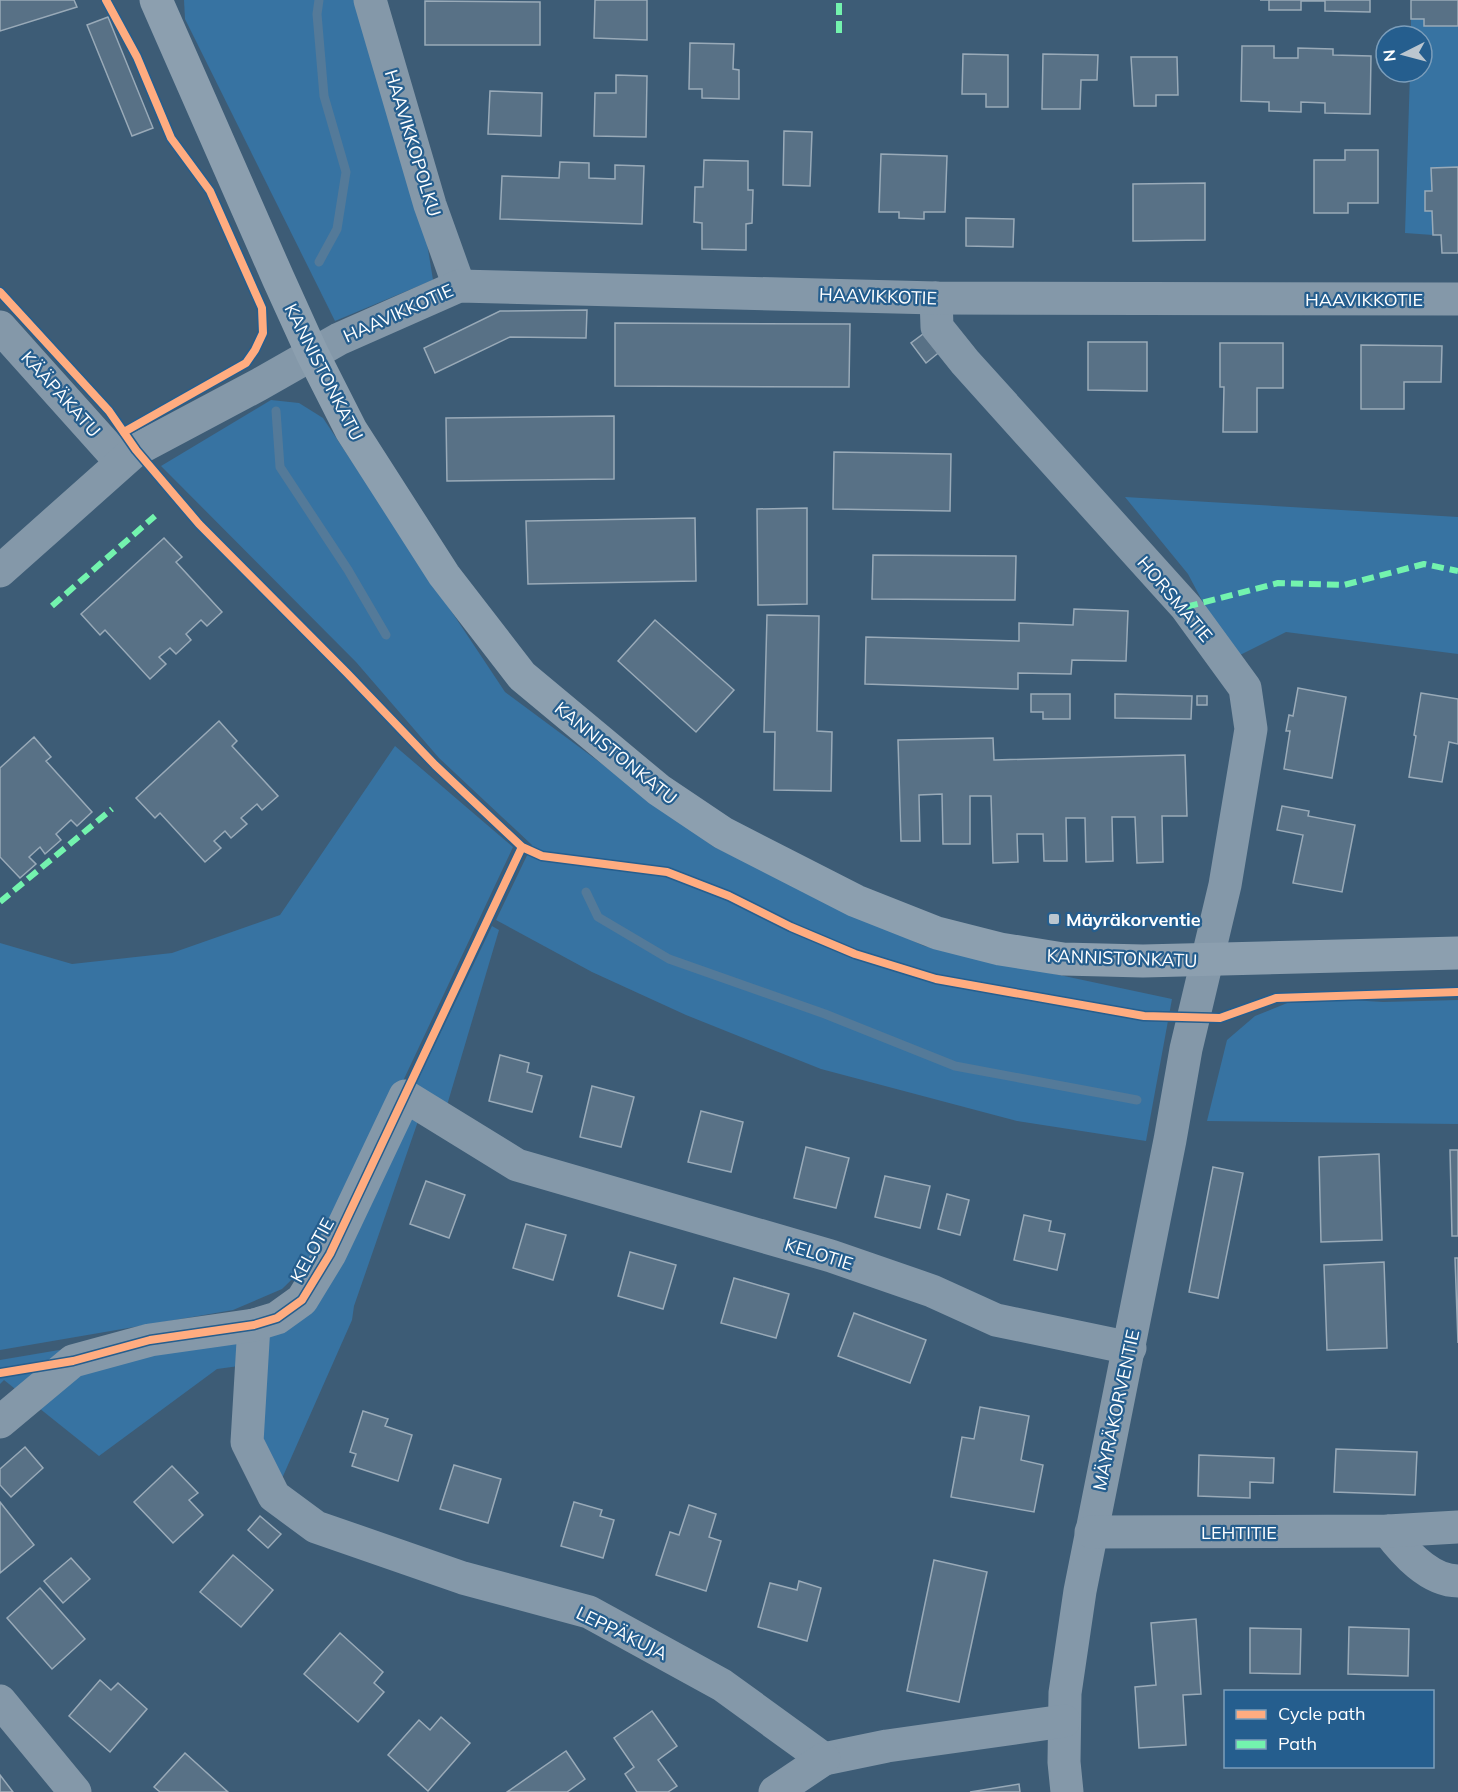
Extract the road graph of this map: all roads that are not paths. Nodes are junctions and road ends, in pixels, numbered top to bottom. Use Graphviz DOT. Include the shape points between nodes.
graph roads {
  1 [pos="156,0"];
  2 [pos="370,0"];
  3 [pos="459,286"];
  4 [pos="936,298"];
  5 [pos="1458,299"];
  6 [pos="0,327"];
  7 [pos="312,353"];
  8 [pos="121,462"];
  9 [pos="0,571"];
  10 [pos="1458,953"];
  11 [pos="1206,960"];
  12 [pos="254,1325"];
  13 [pos="1130,1348"];
  14 [pos="0,1422"];
  15 [pos="1458,1527"];
  16 [pos="1091,1532"];
  17 [pos="1388,1532"];
  18 [pos="1458,1581"];
  19 [pos="0,1701"];
  20 [pos="1064,1721"];
  21 [pos="824,1759"];
  22 [pos="75,1792"];
  23 [pos="775,1792"];
  24 [pos="1067,1792"];
  1 -- 7 [label="street, KANNISTONKATU"];
  2 -- 3 [label="street, HAAVIKKOPOLKU" via="430,205"];
  3 -- 4 [label="street, HAAVIKKOTIE"];
  3 -- 7 [label="street, HAAVIKKOTIE"];
  4 -- 5 [label="street, HAAVIKKOTIE"];
  4 -- 11 [label="street, HORSMATIE" via="937,327 1186,607 1245,688 1251,729 1225,885"];
  6 -- 8 [label="street, KÄÄPÄKATU"];
  7 -- 8 [label="street, HAAVIKKOTIE"];
  7 -- 11 [label="street, KANNISTONKATU" via="351,430 444,575 522,676 659,790 723,833 856,901 936,933 1000,949 1063,958"];
  8 -- 9 [label="street, HAAVIKKOTIE"];
  10 -- 11 [label="street, KANNISTONKATU"];
  11 -- 13 [label="street, MÄYRÄKORVENTIE"];
  12 -- 13 [label="street, KELOTIE" via="277,1318 302,1300 330,1254 405,1096 517,1165 831,1256 932,1291 996,1320"];
  12 -- 14 [label="street, KELOTIE" via="150,1341 73,1361"];
  12 -- 21 [label="street, LEPPÄKUJA" via="247,1442 274,1496 316,1527 463,1578 589,1612 722,1685"];
  13 -- 16 [label="street, MÄYRÄKORVENTIE"];
  15 -- 17 [label="street, LEHTITIE"];
  16 -- 17 [label="street, LEHTITIE"];
  16 -- 20 [label="street, MÄYRÄKORVENTIE"];
  17 -- 18 [label="street" via="1405,1554 1432,1572"];
  19 -- 22 [label="street"];
  20 -- 21 [label="street"];
  20 -- 24 [label="street, MÄYRÄKORVENTIE"];
  21 -- 23 [label="street"];
}
